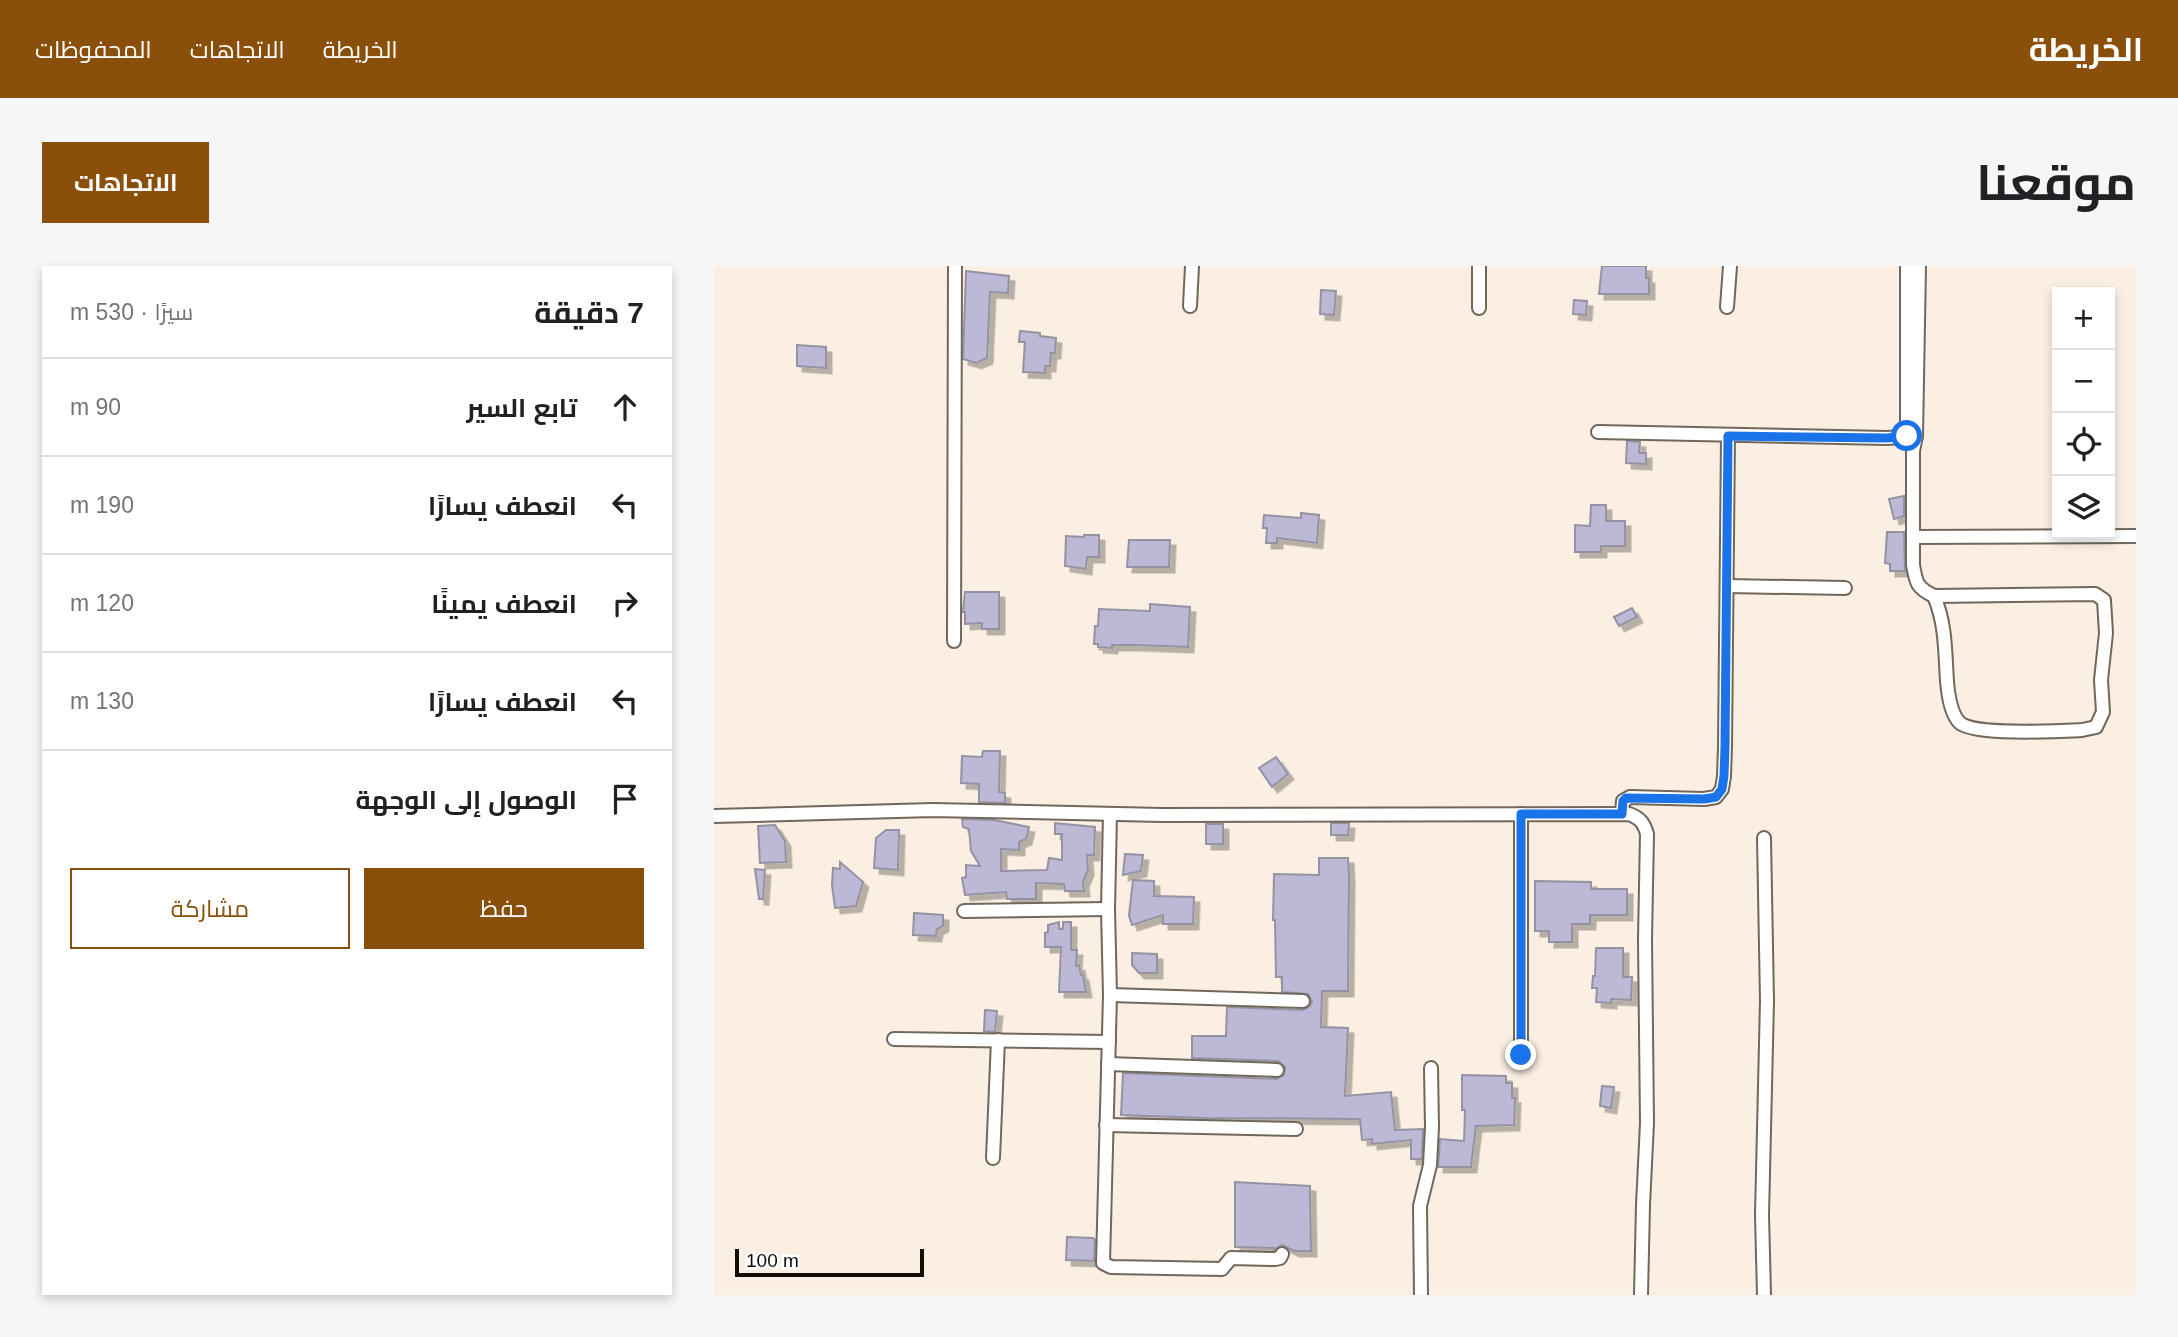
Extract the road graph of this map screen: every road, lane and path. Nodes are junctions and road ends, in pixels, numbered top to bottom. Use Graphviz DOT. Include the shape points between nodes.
graph roads {
  1 [pos="955,266"];
  2 [pos="1192,266"];
  3 [pos="1479,266"];
  4 [pos="1730,266"];
  5 [pos="1906,266"];
  6 [pos="1919,266"];
  7 [pos="1191,306"];
  8 [pos="1727,307"];
  9 [pos="1479,308"];
  10 [pos="1598,432"];
  11 [pos="1728,436"];
  12 [pos="1912,436"];
  13 [pos="2136,536"];
  14 [pos="1913,537"];
  15 [pos="1727,586"];
  16 [pos="1845,588"];
  17 [pos="1934,596"];
  18 [pos="954,641"];
  19 [pos="1110,814"];
  20 [pos="1521,814"];
  21 [pos="1622,814"];
  22 [pos="714,816"];
  23 [pos="1764,838"];
  24 [pos="1108,909"];
  25 [pos="964,911"];
  26 [pos="1110,995"];
  27 [pos="1303,1001"];
  28 [pos="894,1039"];
  29 [pos="998,1040"];
  30 [pos="1109,1042"];
  31 [pos="1521,1055"];
  32 [pos="1108,1064"];
  33 [pos="1431,1068"];
  34 [pos="1277,1070"];
  35 [pos="1107,1125"];
  36 [pos="1296,1129"];
  37 [pos="993,1158"];
  38 [pos="1282,1254"];
  39 [pos="1421,1295"];
  40 [pos="1641,1295"];
  41 [pos="1764,1295"];
  1 -- 18 [label="street"];
  2 -- 7 [label="street"];
  3 -- 9 [label="street"];
  4 -- 8 [label="street"];
  5 -- 12 [label="street"];
  6 -- 12 [label="street"];
  10 -- 11 [label="street"];
  11 -- 12 [label="street"];
  11 -- 15 [label="street"];
  12 -- 14 [label="street"];
  13 -- 14 [label="street"];
  14 -- 17 [label="street" via="1916,580"];
  15 -- 16 [label="street"];
  15 -- 21 [label="street" via="1722,789 1716,797 1704,799 1626,798"];
  17 -- 17 [label="street" via="2100,596 2106,633 2101,680 2104,712 2096,727 1966,728 1951,706 1944,626"];
  19 -- 20 [label="street"];
  19 -- 22 [label="street" via="933,810"];
  19 -- 24 [label="street"];
  20 -- 21 [label="street"];
  20 -- 31 [label="street"];
  21 -- 40 [label="street" via="1642,821 1647,834 1647,1123"];
  23 -- 41 [label="street"];
  24 -- 25 [label="street"];
  24 -- 26 [label="street"];
  26 -- 27 [label="street"];
  26 -- 30 [label="street"];
  28 -- 29 [label="street"];
  29 -- 30 [label="street"];
  29 -- 37 [label="street"];
  30 -- 32 [label="street"];
  32 -- 34 [label="street"];
  32 -- 35 [label="street"];
  33 -- 39 [label="street" via="1430,1165 1420,1206"];
  35 -- 36 [label="street"];
  35 -- 38 [label="street" via="1104,1265 1222,1269 1231,1258 1275,1259"];
}
